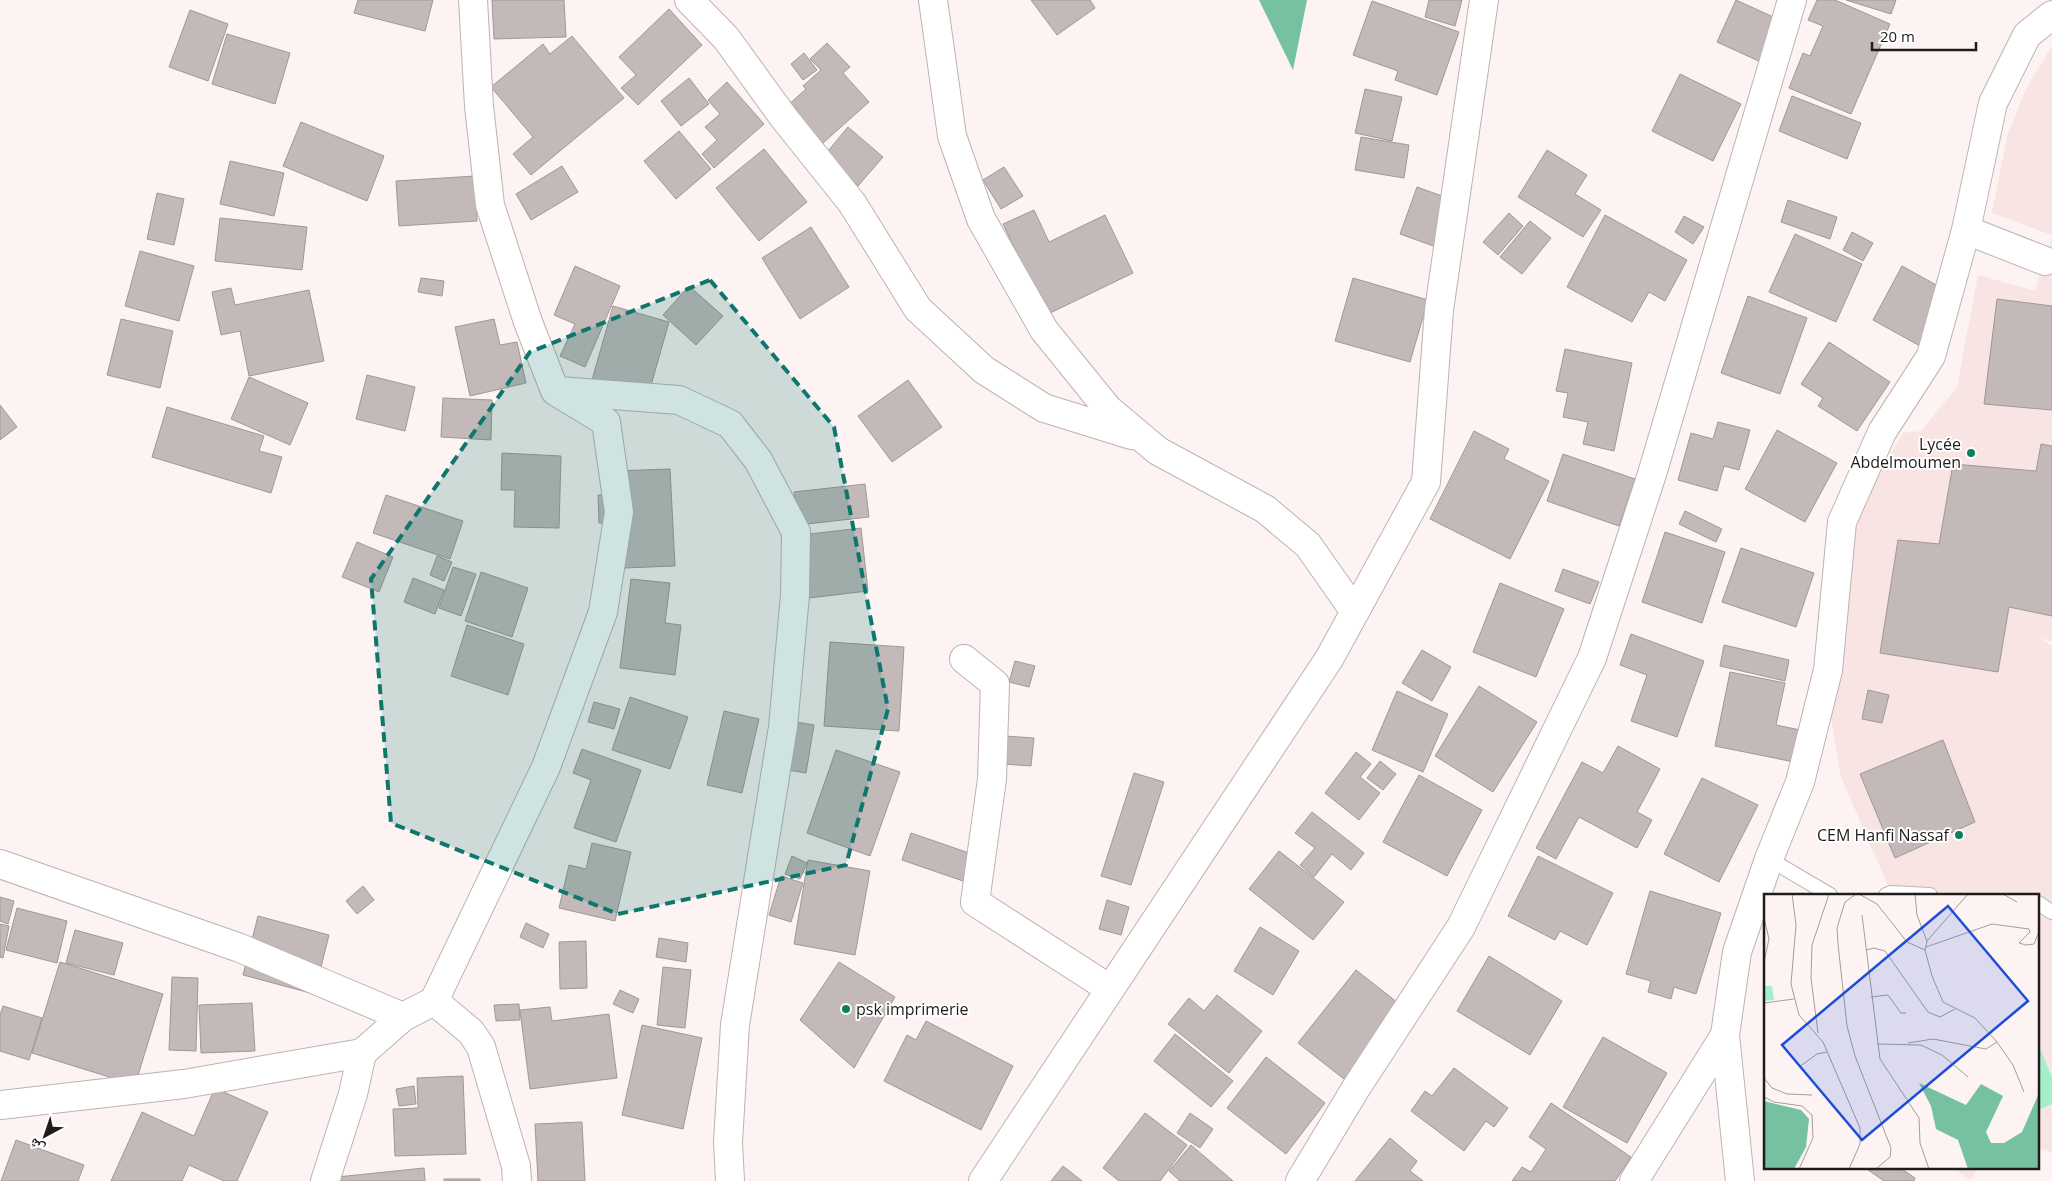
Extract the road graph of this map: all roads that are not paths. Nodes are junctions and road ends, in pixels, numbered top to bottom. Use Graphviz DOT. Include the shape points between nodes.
graph roads {
  1 [pos="473,0"];
  2 [pos="689,0"];
  3 [pos="934,0"];
  4 [pos="1484,0"];
  5 [pos="1792,0"];
  6 [pos="2052,15"];
  7 [pos="1966,230"];
  8 [pos="2045,261"];
  9 [pos="555,391"];
  10 [pos="1142,438"];
  11 [pos="1355,612"];
  12 [pos="964,659"];
  13 [pos="1769,859"];
  14 [pos="0,864"];
  15 [pos="1828,894"];
  16 [pos="1888,894"];
  17 [pos="1910,894"];
  18 [pos="2040,904"];
  19 [pos="2052,912"];
  20 [pos="1110,989"];
  21 [pos="434,1001"];
  22 [pos="403,1018"];
  23 [pos="1725,1035"];
  24 [pos="362,1053"];
  25 [pos="0,1104"];
  26 [pos="325,1181"];
  27 [pos="517,1181"];
  28 [pos="730,1181"];
  29 [pos="983,1181"];
  30 [pos="1300,1181"];
  31 [pos="1634,1181"];
  32 [pos="1740,1181"];
  1 -- 9 [label="street" via="479,106 490,205 528,322"];
  2 -- 10 [label="street" via="726,38 852,203 918,309 984,370 1044,408"];
  3 -- 10 [label="street" via="952,136 981,219 1044,330 1108,409"];
  4 -- 11 [label="street" via="1439,310 1426,482"];
  5 -- 30 [label="street" via="1655,465 1592,658 1461,927 1361,1080"];
  6 -- 7 [label="street" via="2027,35 1993,103"];
  7 -- 8 [label="street"];
  7 -- 13 [label="street" via="1932,356 1882,432 1842,522 1828,670 1800,782"];
  9 -- 21 [label="street" via="606,422 619,512 603,612 546,767"];
  9 -- 28 [label="street" via="679,400 730,424 758,460 796,532 796,595 783,727 735,1025 728,1142"];
  10 -- 11 [label="street" via="1158,451 1265,509 1308,545"];
  11 -- 20 [label="street" via="1329,660"];
  12 -- 20 [label="street" via="995,684 992,778 975,902"];
  13 -- 15 [label="lane"];
  13 -- 23 [label="street" via="1737,952"];
  14 -- 22 [label="street" via="240,948"];
  16 -- 17 [label="lane"];
  18 -- 19 [label="lane"];
  20 -- 29 [label="street"];
  21 -- 22 [label="street"];
  21 -- 27 [label="street" via="471,1032 481,1047 516,1166"];
  22 -- 24 [label="street"];
  23 -- 31 [label="street"];
  23 -- 32 [label="street"];
  24 -- 25 [label="street" via="184,1084"];
  24 -- 26 [label="street" via="353,1094"];
}
